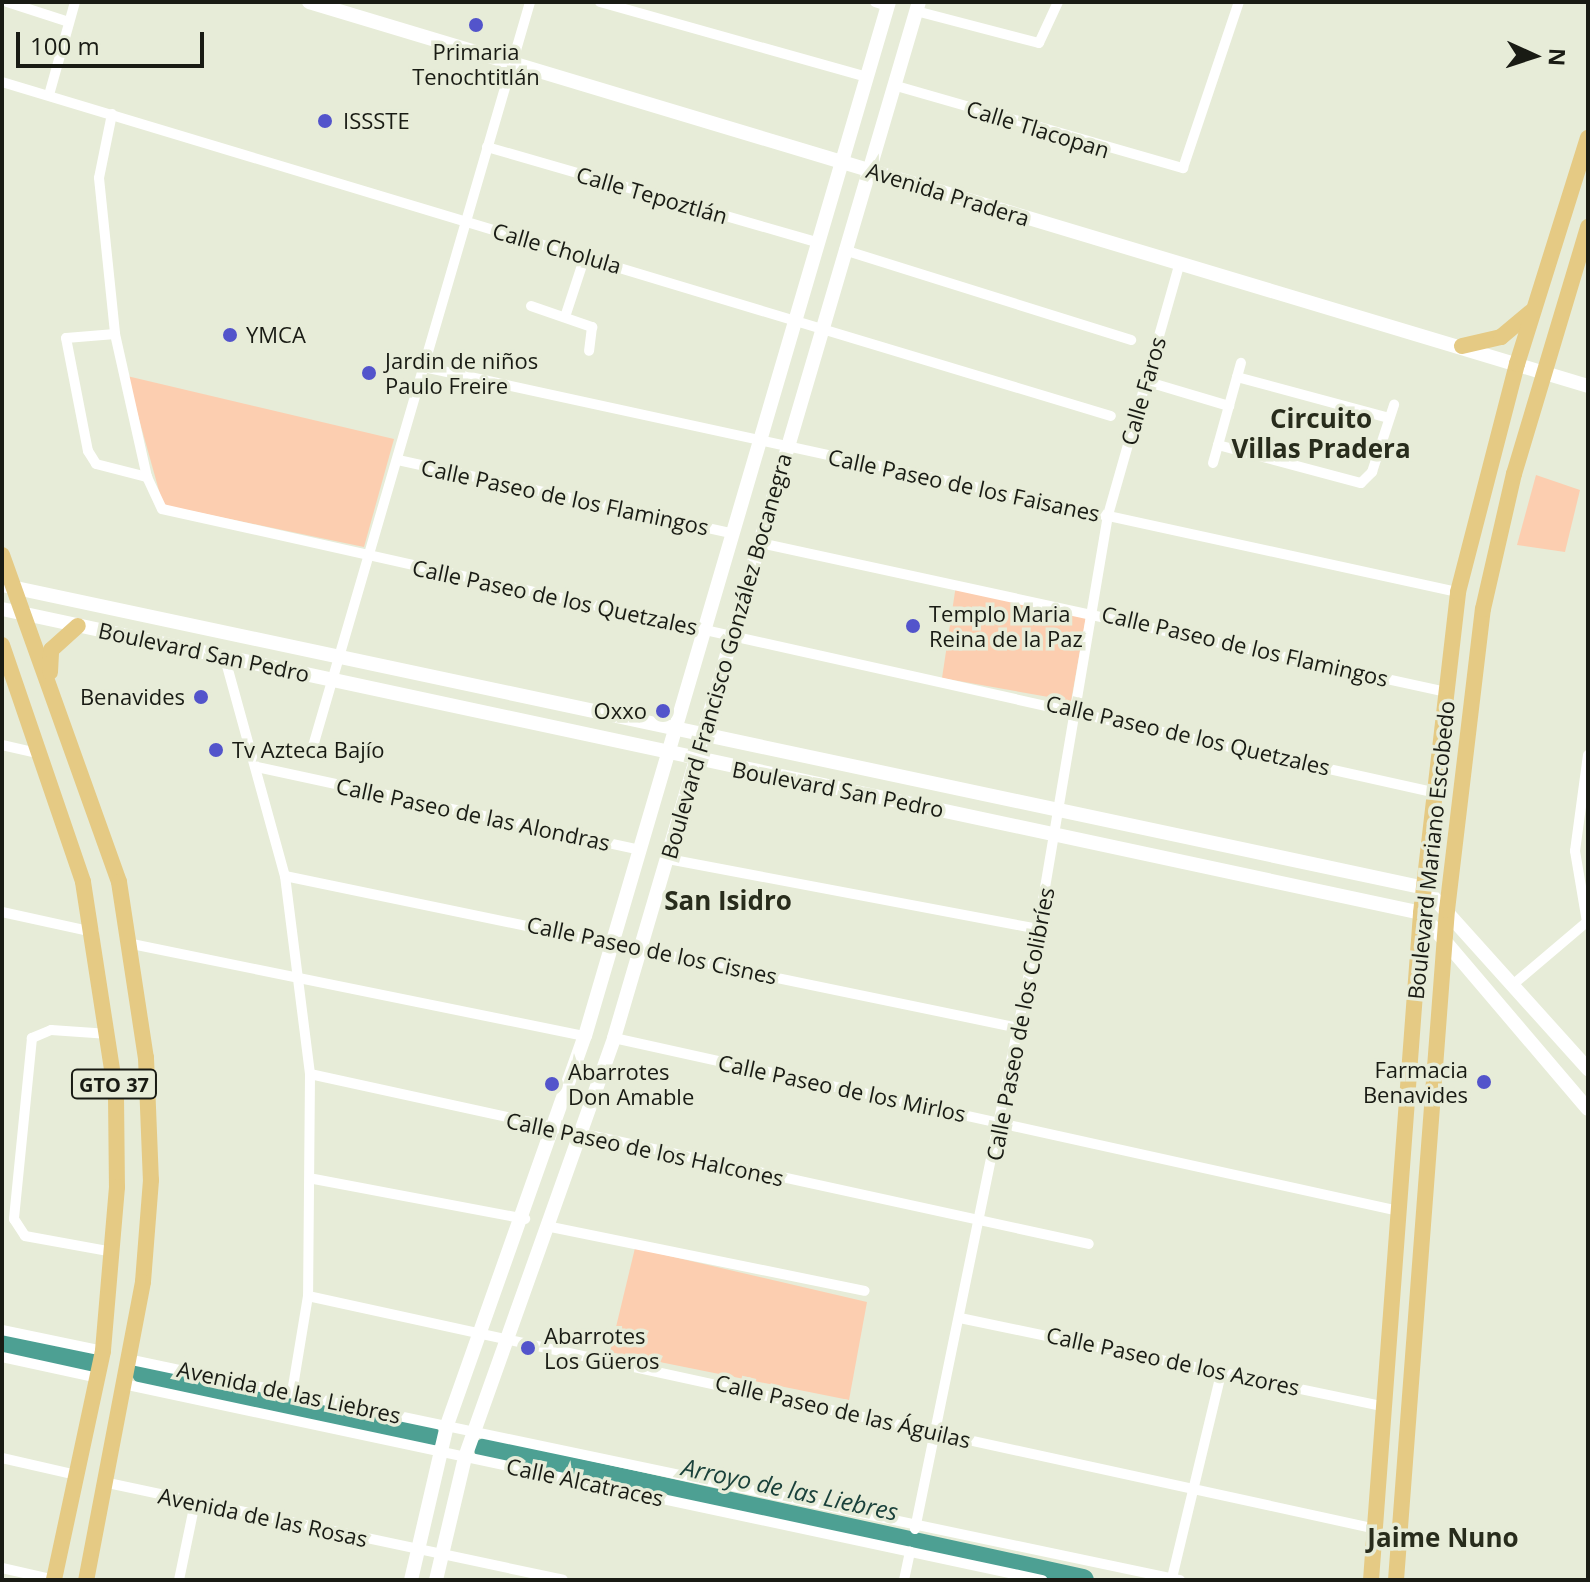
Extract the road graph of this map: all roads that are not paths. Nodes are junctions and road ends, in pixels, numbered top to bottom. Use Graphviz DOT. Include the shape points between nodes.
graph roads {
  1 [pos="7,2"];
  2 [pos="75,2"];
  3 [pos="309,2"];
  4 [pos="530,2"];
  5 [pos="600,2"];
  6 [pos="1058,2"];
  7 [pos="1239,2"];
  8 [pos="884,3"];
  9 [pos="918,6"];
  10 [pos="69,22"];
  11 [pos="512,64"];
  12 [pos="866,77"];
  13 [pos="2,82"];
  14 [pos="893,85"];
  15 [pos="49,95"];
  16 [pos="112,114"];
  17 [pos="1588,138"];
  18 [pos="487,147"];
  19 [pos="841,161"];
  20 [pos="868,169"];
  21 [pos="465,223"];
  22 [pos="1588,227"];
  23 [pos="817,242"];
  24 [pos="844,250"];
  25 [pos="585,256"];
  26 [pos="1179,266"];
  27 [pos="1540,300"];
  28 [pos="531,306"];
  29 [pos="793,316"];
  30 [pos="565,317"];
  31 [pos="821,324"];
  32 [pos="115,334"];
  33 [pos="1131,340"];
  34 [pos="1462,346"];
  35 [pos="589,351"];
  36 [pos="1241,363"];
  37 [pos="1517,364"];
  38 [pos="424,367"];
  39 [pos="1543,371"];
  40 [pos="1237,377"];
  41 [pos="1145,381"];
  42 [pos="1588,386"];
  43 [pos="1394,405"];
  44 [pos="1229,406"];
  45 [pos="1111,416"];
  46 [pos="1389,418"];
  47 [pos="756,442"];
  48 [pos="1218,445"];
  49 [pos="787,448"];
  50 [pos="398,460"];
  51 [pos="1213,463"];
  52 [pos="147,477"];
  53 [pos="1108,515"];
  54 [pos="731,533"];
  55 [pos="760,543"];
  56 [pos="2,555"];
  57 [pos="370,557"];
  58 [pos="8,586"];
  59 [pos="1458,592"];
  60 [pos="2,609"];
  61 [pos="1092,612"];
  62 [pos="25,613"];
  63 [pos="163,617"];
  64 [pos="78,626"];
  65 [pos="705,629"];
  66 [pos="733,636"];
  67 [pos="159,643"];
  68 [pos="2,645"];
  69 [pos="340,654"];
  70 [pos="224,655"];
  71 [pos="332,678"];
  72 [pos="50,685"];
  73 [pos="1447,692"];
  74 [pos="1078,708"];
  75 [pos="678,728"];
  76 [pos="704,735"];
  77 [pos="2,745"];
  78 [pos="311,753"];
  79 [pos="44,755"];
  80 [pos="670,755"];
  81 [pos="1588,755"];
  82 [pos="696,760"];
  83 [pos="257,767"];
  84 [pos="1437,793"];
  85 [pos="1060,808"];
  86 [pos="1055,833"];
  87 [pos="641,850"];
  88 [pos="668,859"];
  89 [pos="1584,867"];
  90 [pos="285,876"];
  91 [pos="1425,888"];
  92 [pos="1447,910"];
  93 [pos="2,912"];
  94 [pos="1421,913"];
  95 [pos="1588,922"];
  96 [pos="1038,929"];
  97 [pos="95,933"];
  98 [pos="1445,933"];
  99 [pos="613,941"];
  100 [pos="132,944"];
  101 [pos="642,947"];
  102 [pos="300,975"];
  103 [pos="1516,982"];
  104 [pos="1019,1028"];
  105 [pos="110,1034"];
  106 [pos="585,1036"];
  107 [pos="614,1038"];
  108 [pos="1588,1069"];
  109 [pos="310,1074"];
  110 [pos="1588,1109"];
  111 [pos="1001,1123"];
  112 [pos="554,1129"];
  113 [pos="583,1135"];
  114 [pos="314,1179"];
  115 [pos="1398,1211"];
  116 [pos="525,1219"];
  117 [pos="981,1221"];
  118 [pos="551,1227"];
  119 [pos="1089,1244"];
  120 [pos="113,1252"];
  121 [pos="865,1291"];
  122 [pos="308,1296"];
  123 [pos="960,1318"];
  124 [pos="2,1330"];
  125 [pos="483,1333"];
  126 [pos="511,1339"];
  127 [pos="103,1351"];
  128 [pos="2,1357"];
  129 [pos="132,1360"];
  130 [pos="1222,1370"];
  131 [pos="98,1378"];
  132 [pos="128,1385"];
  133 [pos="292,1393"];
  134 [pos="1387,1407"];
  135 [pos="447,1425"];
  136 [pos="474,1432"];
  137 [pos="935,1432"];
  138 [pos="440,1452"];
  139 [pos="465,1457"];
  140 [pos="2,1458"];
  141 [pos="77,1475"];
  142 [pos="108,1483"];
  143 [pos="1195,1485"];
  144 [pos="195,1503"];
  145 [pos="915,1529"];
  146 [pos="1377,1529"];
  147 [pos="417,1550"];
  148 [pos="910,1552"];
  149 [pos="441,1554"];
  150 [pos="2,1568"];
  151 [pos="1176,1579"];
  152 [pos="54,1580"];
  153 [pos="86,1580"];
  154 [pos="179,1580"];
  155 [pos="411,1580"];
  156 [pos="436,1580"];
  157 [pos="563,1580"];
  158 [pos="904,1580"];
  159 [pos="1042,1580"];
  160 [pos="1371,1580"];
  161 [pos="1396,1580"];
  1 -- 10 [label="street"];
  2 -- 10 [label="street"];
  3 -- 11 [label="street, Avenida Pradera"];
  4 -- 11 [label="street"];
  5 -- 12 [label="street"];
  6 -- 9 [label="street" via="1047,37 1033,43"];
  7 -- 14 [label="street, Calle Tlacopan" via="1183,168"];
  8 -- 12 [label="street, Boulevard Francisco González Bocanegra"];
  9 -- 14 [label="street, Boulevard Francisco González Bocanegra"];
  10 -- 15 [label="street"];
  11 -- 18 [label="street"];
  11 -- 19 [label="street, Avenida Pradera"];
  12 -- 19 [label="street, Boulevard Francisco González Bocanegra"];
  13 -- 15 [label="street, Calle Cholula"];
  14 -- 20 [label="street, Boulevard Francisco González Bocanegra"];
  15 -- 16 [label="street, Calle Cholula"];
  16 -- 21 [label="street, Calle Cholula"];
  16 -- 32 [label="street, Calle Paseo de los Quetzales" via="99,178"];
  17 -- 27 [label="main road, Boulevard Mariano Escobedo"];
  18 -- 21 [label="street"];
  18 -- 23 [label="street, Calle Tepoztlán"];
  19 -- 20 [label="street, Avenida Pradera"];
  19 -- 23 [label="street, Boulevard Francisco González Bocanegra"];
  20 -- 24 [label="street, Boulevard Francisco González Bocanegra"];
  20 -- 26 [label="street, Avenida Pradera"];
  21 -- 25 [label="street, Calle Cholula"];
  21 -- 38 [label="street"];
  22 -- 39 [label="main road, Boulevard Mariano Escobedo"];
  23 -- 29 [label="street, Boulevard Francisco González Bocanegra"];
  24 -- 31 [label="street, Boulevard Francisco González Bocanegra"];
  24 -- 33 [label="street"];
  25 -- 29 [label="street, Calle Cholula"];
  25 -- 30 [label="street"];
  26 -- 34 [label="street, Avenida Pradera"];
  26 -- 41 [label="street, Calle Faros"];
  27 -- 34 [label="main road" via="1515,330"];
  27 -- 37 [label="main road, Boulevard Mariano Escobedo"];
  28 -- 30 [label="street"];
  29 -- 31 [label="street, Calle Cholula"];
  29 -- 47 [label="street, Boulevard Francisco González Bocanegra"];
  30 -- 35 [label="street" via="592,327"];
  31 -- 45 [label="street, Calle Cholula"];
  31 -- 49 [label="street, Boulevard Francisco González Bocanegra"];
  32 -- 52 [label="street, Calle Paseo de los Quetzales"];
  32 -- 52 [label="street" via="78,331 66,338 88,451 96,464"];
  34 -- 37 [label="street, Avenida Pradera"];
  36 -- 40 [label="street"];
  37 -- 39 [label="street, Avenida Pradera"];
  37 -- 59 [label="main road, Boulevard Mariano Escobedo"];
  38 -- 47 [label="street, Calle Paseo de los Faisanes"];
  38 -- 50 [label="street"];
  39 -- 42 [label="street, Avenida Pradera"];
  39 -- 92 [label="main road, Boulevard Mariano Escobedo" via="1488,580"];
  40 -- 44 [label="street"];
  40 -- 46 [label="street"];
  41 -- 44 [label="street"];
  41 -- 53 [label="street, Calle Faros"];
  43 -- 46 [label="street"];
  44 -- 48 [label="street"];
  46 -- 48 [label="street" via="1372,472 1361,483"];
  47 -- 49 [label="street, Calle Paseo de los Faisanes"];
  47 -- 54 [label="street, Boulevard Francisco González Bocanegra"];
  48 -- 51 [label="street"];
  49 -- 53 [label="street, Calle Paseo de los Faisanes"];
  49 -- 55 [label="street, Boulevard Francisco González Bocanegra"];
  50 -- 54 [label="street, Calle Paseo de los Flamingos"];
  50 -- 57 [label="street"];
  52 -- 57 [label="street, Calle Paseo de los Quetzales" via="162,509"];
  53 -- 59 [label="street, Calle Paseo de los Faisanes"];
  53 -- 61 [label="street, Calle Paseo de los Colibríes"];
  54 -- 65 [label="street, Boulevard Francisco González Bocanegra"];
  55 -- 61 [label="street, Calle Paseo de los Flamingos"];
  55 -- 66 [label="street, Boulevard Francisco González Bocanegra"];
  56 -- 58 [label="main road, GTO 37"];
  57 -- 65 [label="street, Calle Paseo de los Quetzales"];
  57 -- 69 [label="street"];
  58 -- 62 [label="main road, GTO 37"];
  58 -- 63 [label="street, Boulevard San Pedro"];
  59 -- 73 [label="main road, Boulevard Mariano Escobedo"];
  60 -- 62 [label="street, Boulevard San Pedro"];
  61 -- 73 [label="street, Calle Paseo de los Flamingos"];
  61 -- 74 [label="street, Calle Paseo de los Colibríes"];
  62 -- 64 [label="street, Boulevard San Pedro"];
  62 -- 72 [label="main road, GTO 37"];
  63 -- 67 [label="street"];
  63 -- 69 [label="street, Boulevard San Pedro"];
  64 -- 67 [label="street, Boulevard San Pedro"];
  64 -- 72 [label="main road" via="51,650"];
  65 -- 66 [label="street, Calle Paseo de los Quetzales"];
  65 -- 75 [label="street, Boulevard Francisco González Bocanegra"];
  66 -- 74 [label="street, Calle Paseo de los Quetzales"];
  66 -- 76 [label="street, Boulevard Francisco González Bocanegra"];
  67 -- 70 [label="street, Boulevard San Pedro"];
  68 -- 79 [label="main road, GTO 37"];
  69 -- 71 [label="street"];
  69 -- 75 [label="street, Boulevard San Pedro"];
  70 -- 71 [label="street, Boulevard San Pedro"];
  70 -- 83 [label="street"];
  71 -- 78 [label="street"];
  71 -- 80 [label="street, Boulevard San Pedro"];
  72 -- 100 [label="main road, GTO 37" via="92,796"];
  73 -- 84 [label="main road, Boulevard Mariano Escobedo"];
  74 -- 84 [label="street, Calle Paseo de los Quetzales"];
  74 -- 85 [label="street, Calle Paseo de los Colibríes"];
  75 -- 76 [label="street, Boulevard San Pedro"];
  75 -- 80 [label="street, Boulevard Francisco González Bocanegra"];
  76 -- 82 [label="street, Boulevard Francisco González Bocanegra"];
  76 -- 85 [label="street, Boulevard San Pedro"];
  77 -- 79 [label="street"];
  79 -- 97 [label="main road, GTO 37"];
  80 -- 82 [label="street, Boulevard San Pedro"];
  80 -- 87 [label="street, Boulevard Francisco González Bocanegra"];
  81 -- 89 [label="street"];
  82 -- 86 [label="street, Boulevard San Pedro"];
  82 -- 88 [label="street, Boulevard Francisco González Bocanegra"];
  83 -- 87 [label="street, Calle Paseo de las Alondras"];
  83 -- 90 [label="street"];
  84 -- 91 [label="main road, Boulevard Mariano Escobedo"];
  85 -- 86 [label="street, Calle Paseo de los Colibríes"];
  85 -- 91 [label="street, Boulevard San Pedro"];
  86 -- 94 [label="street, Boulevard San Pedro"];
  86 -- 96 [label="street, Calle Paseo de los Colibríes"];
  87 -- 99 [label="street, Boulevard Francisco González Bocanegra"];
  88 -- 96 [label="street"];
  88 -- 101 [label="street, Boulevard Francisco González Bocanegra"];
  89 -- 95 [label="street"];
  90 -- 99 [label="street, Calle Paseo de los Cisnes"];
  90 -- 102 [label="street"];
  91 -- 92 [label="street"];
  91 -- 94 [label="main road, Boulevard Mariano Escobedo"];
  92 -- 98 [label="main road, Boulevard Mariano Escobedo"];
  92 -- 103 [label="street"];
  93 -- 97 [label="street"];
  94 -- 98 [label="street, Boulevard San Pedro"];
  94 -- 115 [label="main road, Boulevard Mariano Escobedo"];
  95 -- 103 [label="street"];
  96 -- 104 [label="street, Calle Paseo de los Colibríes"];
  97 -- 105 [label="main road, GTO 37"];
  98 -- 110 [label="street, Boulevard San Pedro"];
  98 -- 161 [label="main road, Boulevard Mariano Escobedo"];
  99 -- 101 [label="street, Calle Paseo de los Cisnes"];
  99 -- 106 [label="street, Boulevard Francisco González Bocanegra"];
  100 -- 102 [label="street"];
  100 -- 129 [label="main road, GTO 37" via="151,1166"];
  101 -- 104 [label="street, Calle Paseo de los Cisnes"];
  101 -- 107 [label="street, Boulevard Francisco González Bocanegra"];
  102 -- 106 [label="street"];
  102 -- 109 [label="street"];
  103 -- 108 [label="street"];
  104 -- 111 [label="street, Calle Paseo de los Colibríes"];
  105 -- 120 [label="main road, GTO 37" via="118,1139"];
  105 -- 120 [label="street" via="51,1030 32,1038 14,1219 25,1236"];
  106 -- 112 [label="street, Boulevard Francisco González Bocanegra"];
  107 -- 111 [label="street, Calle Paseo de los Mirlos"];
  107 -- 113 [label="street, Boulevard Francisco González Bocanegra"];
  109 -- 112 [label="street, Calle Paseo de los Halcones"];
  109 -- 114 [label="street"];
  111 -- 115 [label="street, Calle Paseo de los Mirlos"];
  111 -- 117 [label="street, Calle Paseo de los Colibríes"];
  112 -- 113 [label="street, Calle Paseo de los Halcones"];
  112 -- 116 [label="street, Boulevard Francisco González Bocanegra"];
  113 -- 117 [label="street, Calle Paseo de los Halcones"];
  113 -- 118 [label="street, Boulevard Francisco González Bocanegra"];
  114 -- 116 [label="street"];
  114 -- 122 [label="street"];
  115 -- 134 [label="main road, Boulevard Mariano Escobedo"];
  116 -- 125 [label="street, Boulevard Francisco González Bocanegra"];
  117 -- 119 [label="street, Calle Paseo de los Halcones"];
  117 -- 123 [label="street, Calle Paseo de los Colibríes"];
  118 -- 121 [label="street"];
  118 -- 126 [label="street, Boulevard Francisco González Bocanegra"];
  120 -- 127 [label="main road, GTO 37"];
  122 -- 125 [label="street, Calle Paseo de las Águilas"];
  122 -- 133 [label="street"];
  123 -- 130 [label="street, Calle Paseo de los Azores"];
  123 -- 137 [label="street, Calle Paseo de los Colibríes"];
  124 -- 127 [label="street"];
  125 -- 126 [label="street, Calle Paseo de las Águilas"];
  125 -- 135 [label="street, Boulevard Francisco González Bocanegra"];
  126 -- 136 [label="street, Boulevard Francisco González Bocanegra"];
  126 -- 137 [label="street, Calle Paseo de las Águilas"];
  127 -- 131 [label="main road, GTO 37"];
  128 -- 131 [label="street"];
  129 -- 132 [label="main road, GTO 37"];
  129 -- 133 [label="street, Avenida de las Liebres"];
  130 -- 134 [label="street, Calle Paseo de los Azores"];
  130 -- 143 [label="street"];
  131 -- 141 [label="main road, GTO 37"];
  132 -- 138 [label="street, Calle Alcatraces"];
  132 -- 142 [label="main road, GTO 37"];
  133 -- 135 [label="street, Avenida de las Liebres"];
  134 -- 146 [label="main road, Boulevard Mariano Escobedo"];
  135 -- 136 [label="street, Avenida de las Liebres"];
  135 -- 138 [label="street, Boulevard Francisco González Bocanegra"];
  136 -- 139 [label="street, Boulevard Francisco González Bocanegra"];
  136 -- 145 [label="street, Avenida de las Liebres"];
  137 -- 143 [label="street, Calle Paseo de las Águilas"];
  137 -- 145 [label="street, Calle Paseo de los Colibríes"];
  138 -- 139 [label="street, Calle Alcatraces"];
  138 -- 147 [label="street, Boulevard Francisco González Bocanegra"];
  139 -- 148 [label="street, Calle Alcatraces"];
  139 -- 149 [label="street, Boulevard Francisco González Bocanegra"];
  140 -- 141 [label="street"];
  141 -- 152 [label="main road, GTO 37"];
  142 -- 144 [label="street, Avenida de las Rosas"];
  142 -- 153 [label="main road, GTO 37"];
  143 -- 146 [label="street, Calle Paseo de las Águilas"];
  143 -- 151 [label="street"];
  144 -- 147 [label="street, Avenida de las Rosas"];
  144 -- 154 [label="street"];
  145 -- 151 [label="street, Avenida de las Liebres"];
  146 -- 160 [label="main road, Boulevard Mariano Escobedo"];
  147 -- 149 [label="street, Avenida de las Rosas"];
  147 -- 155 [label="street, Boulevard Francisco González Bocanegra"];
  148 -- 158 [label="street"];
  148 -- 159 [label="street, Calle Alcatraces"];
  149 -- 156 [label="street, Boulevard Francisco González Bocanegra"];
  149 -- 157 [label="street, Avenida de las Rosas"];
  150 -- 152 [label="street"];
}
